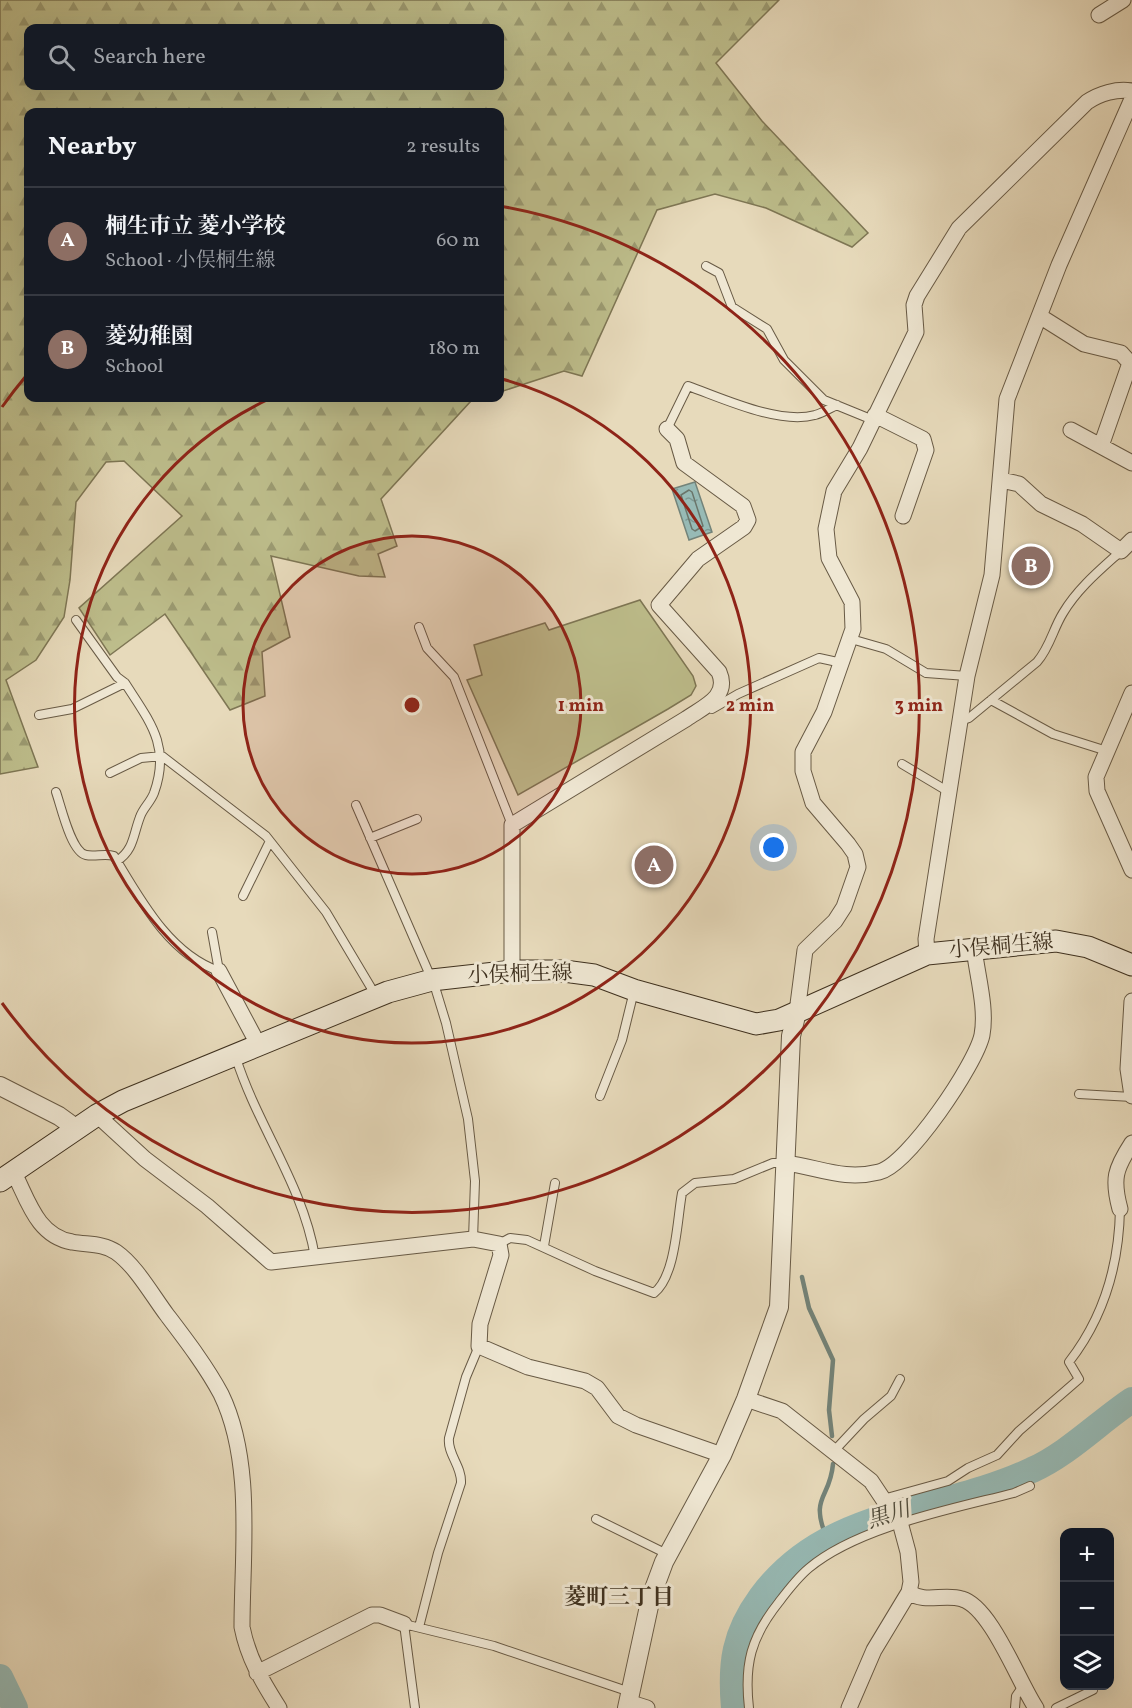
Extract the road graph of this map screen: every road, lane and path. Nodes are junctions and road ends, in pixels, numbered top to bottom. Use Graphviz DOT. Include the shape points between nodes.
graph roads {
  1 [pos="1123,0"];
  2 [pos="1099,15"];
  3 [pos="1131,101"];
  4 [pos="706,266"];
  5 [pos="1041,316"];
  6 [pos="1129,381"];
  7 [pos="837,405"];
  8 [pos="874,418"];
  9 [pos="667,429"];
  10 [pos="1071,430"];
  11 [pos="1101,446"];
  12 [pos="1132,463"];
  13 [pos="1001,480"];
  14 [pos="903,516"];
  15 [pos="1127,546"];
  16 [pos="76,620"];
  17 [pos="418,627"];
  18 [pos="851,639"];
  19 [pos="842,663"];
  20 [pos="967,676"];
  21 [pos="125,683"];
  22 [pos="1132,693"];
  23 [pos="991,700"];
  24 [pos="39,715"];
  25 [pos="686,719"];
  26 [pos="960,721"];
  27 [pos="1107,752"];
  28 [pos="162,756"];
  29 [pos="902,764"];
  30 [pos="110,773"];
  31 [pos="56,792"];
  32 [pos="949,792"];
  33 [pos="356,805"];
  34 [pos="417,819"];
  35 [pos="512,825"];
  36 [pos="370,838"];
  37 [pos="269,843"];
  38 [pos="117,861"];
  39 [pos="1132,870"];
  40 [pos="243,896"];
  41 [pos="212,932"];
  42 [pos="974,948"];
  43 [pos="927,954"];
  44 [pos="1132,965"];
  45 [pos="219,971"];
  46 [pos="512,971"];
  47 [pos="432,980"];
  48 [pos="634,990"];
  49 [pos="376,996"];
  50 [pos="1132,1001"];
  51 [pos="797,1012"];
  52 [pos="259,1046"];
  53 [pos="235,1056"];
  54 [pos="0,1086"];
  55 [pos="1079,1094"];
  56 [pos="600,1096"];
  57 [pos="1132,1097"];
  58 [pos="98,1115"];
  59 [pos="77,1129"];
  60 [pos="1132,1143"];
  61 [pos="785,1163"];
  62 [pos="7,1177"];
  63 [pos="555,1183"];
  64 [pos="1120,1209"];
  65 [pos="473,1239"];
  66 [pos="499,1244"];
  67 [pos="544,1246"];
  68 [pos="315,1257"];
  69 [pos="479,1346"];
  70 [pos="900,1379"];
  71 [pos="746,1399"];
  72 [pos="834,1451"];
  73 [pos="722,1455"];
  74 [pos="1030,1486"];
  75 [pos="884,1500"];
  76 [pos="596,1519"];
  77 [pos="900,1523"];
  78 [pos="668,1554"];
  79 [pos="909,1592"];
  80 [pos="404,1624"];
  81 [pos="419,1627"];
  82 [pos="257,1674"];
  83 [pos="1023,1686"];
  84 [pos="1093,1690"];
  85 [pos="628,1701"];
  86 [pos="279,1708"];
  87 [pos="415,1708"];
  88 [pos="647,1708"];
  89 [pos="749,1708"];
  90 [pos="849,1708"];
  91 [pos="1015,1708"];
  92 [pos="1036,1708"];
  93 [pos="1056,1708"];
  1 -- 2 [label="street"];
  3 -- 5 [label="street" via="1059,265"];
  3 -- 8 [label="street" via="1125,89 1087,102 958,228 917,296 916,332"];
  4 -- 7 [label="lane" via="719,273 732,307 767,328 784,360 824,400"];
  5 -- 6 [label="street" via="1084,344 1125,356 1130,363"];
  5 -- 13 [label="street" via="1007,399"];
  6 -- 11 [label="street"];
  7 -- 8 [label="lane"];
  7 -- 9 [label="lane" via="816,415 784,416 688,386"];
  8 -- 14 [label="street" via="926,443"];
  8 -- 18 [label="street" via="834,491 826,529 829,558 852,602"];
  9 -- 25 [label="street" via="677,439 684,463 743,506 748,520 744,527 698,559 659,605 723,681 721,693"];
  10 -- 11 [label="street"];
  11 -- 12 [label="street"];
  13 -- 15 [label="street" via="1019,484 1041,504"];
  13 -- 20 [label="street" via="992,575"];
  15 -- 23 [label="lane" via="1077,594 1063,613 1046,652"];
  16 -- 21 [label="lane"];
  17 -- 35 [label="lane" via="427,648 454,677"];
  18 -- 19 [label="street"];
  18 -- 20 [label="lane" via="886,649 926,673"];
  19 -- 25 [label="lane" via="819,658"];
  19 -- 51 [label="street" via="819,724 805,746 803,763 809,797 855,854 858,867 835,921 805,950"];
  20 -- 26 [label="street"];
  21 -- 24 [label="lane" via="72,709"];
  21 -- 28 [label="lane" via="159,743"];
  22 -- 27 [label="street"];
  23 -- 26 [label="lane"];
  23 -- 27 [label="lane" via="1053,734"];
  25 -- 35 [label="street"];
  26 -- 32 [label="street"];
  27 -- 39 [label="street" via="1096,777 1097,791"];
  28 -- 30 [label="lane" via="141,758"];
  28 -- 37 [label="lane" via="266,836"];
  28 -- 38 [label="lane" via="154,793 125,856"];
  29 -- 32 [label="lane"];
  31 -- 38 [label="lane" via="79,851 83,855 111,855"];
  32 -- 43 [label="street" via="926,939"];
  33 -- 36 [label="lane"];
  34 -- 36 [label="lane"];
  35 -- 46 [label="street"];
  36 -- 47 [label="lane"];
  37 -- 40 [label="lane"];
  37 -- 49 [label="lane" via="326,912"];
  38 -- 45 [label="lane" via="141,902 162,927 188,954"];
  41 -- 45 [label="lane"];
  42 -- 43 [label="main road, 小俣桐生線"];
  42 -- 44 [label="main road, 小俣桐生線" via="1044,941 1073,943"];
  42 -- 61 [label="street" via="981,1035 970,1066 911,1149 887,1169 846,1177"];
  43 -- 51 [label="main road, 小俣桐生線"];
  45 -- 52 [label="street"];
  46 -- 47 [label="main road, 小俣桐生線"];
  46 -- 48 [label="main road, 小俣桐生線" via="585,973"];
  47 -- 49 [label="main road, 小俣桐生線"];
  47 -- 65 [label="lane" via="468,1119 475,1181"];
  48 -- 51 [label="main road, 小俣桐生線" via="744,1023 766,1024"];
  48 -- 56 [label="lane" via="622,1040"];
  49 -- 52 [label="main road, 小俣桐生線"];
  50 -- 57 [label="street" via="1128,1069"];
  51 -- 61 [label="street" via="791,1036"];
  52 -- 53 [label="main road, 小俣桐生線"];
  53 -- 58 [label="main road, 小俣桐生線" via="134,1096"];
  53 -- 68 [label="lane" via="292,1180 310,1228"];
  54 -- 59 [label="street"];
  55 -- 57 [label="lane"];
  58 -- 59 [label="main road, 小俣桐生線"];
  58 -- 68 [label="street" via="145,1159 271,1262"];
  59 -- 62 [label="main road, 小俣桐生線"];
  60 -- 64 [label="street" via="1114,1181"];
  61 -- 67 [label="lane" via="773,1163 734,1179 694,1183 682,1193 673,1252 654,1293"];
  61 -- 71 [label="street" via="779,1307"];
  62 -- 82 [label="street" via="46,1230 63,1240 109,1248 125,1260 199,1358 221,1396 235,1431 242,1472 242,1627"];
  63 -- 67 [label="lane"];
  64 -- 75 [label="lane" via="1111,1284 1088,1334 1069,1362 1079,1379 997,1455 948,1481"];
  65 -- 66 [label="street"];
  65 -- 68 [label="street"];
  66 -- 67 [label="lane" via="510,1238"];
  66 -- 69 [label="street" via="501,1255 480,1324"];
  69 -- 73 [label="street" via="528,1367 585,1381 597,1388 618,1416"];
  69 -- 81 [label="lane" via="448,1438 461,1482"];
  70 -- 72 [label="lane" via="891,1396"];
  71 -- 72 [label="street" via="782,1411"];
  71 -- 73 [label="street"];
  72 -- 75 [label="street" via="871,1481"];
  73 -- 78 [label="street"];
  74 -- 77 [label="lane"];
  75 -- 77 [label="street"];
  76 -- 78 [label="lane"];
  77 -- 79 [label="street" via="908,1552"];
  77 -- 89 [label="lane" via="826,1555 794,1582 751,1647"];
  78 -- 85 [label="street" via="651,1597"];
  79 -- 83 [label="street" via="921,1598 956,1598 972,1604 986,1618"];
  79 -- 90 [label="street" via="874,1650"];
  80 -- 81 [label="lane"];
  80 -- 82 [label="street" via="372,1615"];
  80 -- 87 [label="lane"];
  81 -- 85 [label="lane" via="494,1646"];
  82 -- 86 [label="street"];
  83 -- 91 [label="lane" via="1016,1696"];
  83 -- 92 [label="street"];
  84 -- 93 [label="lane"];
  85 -- 88 [label="street"];
}
